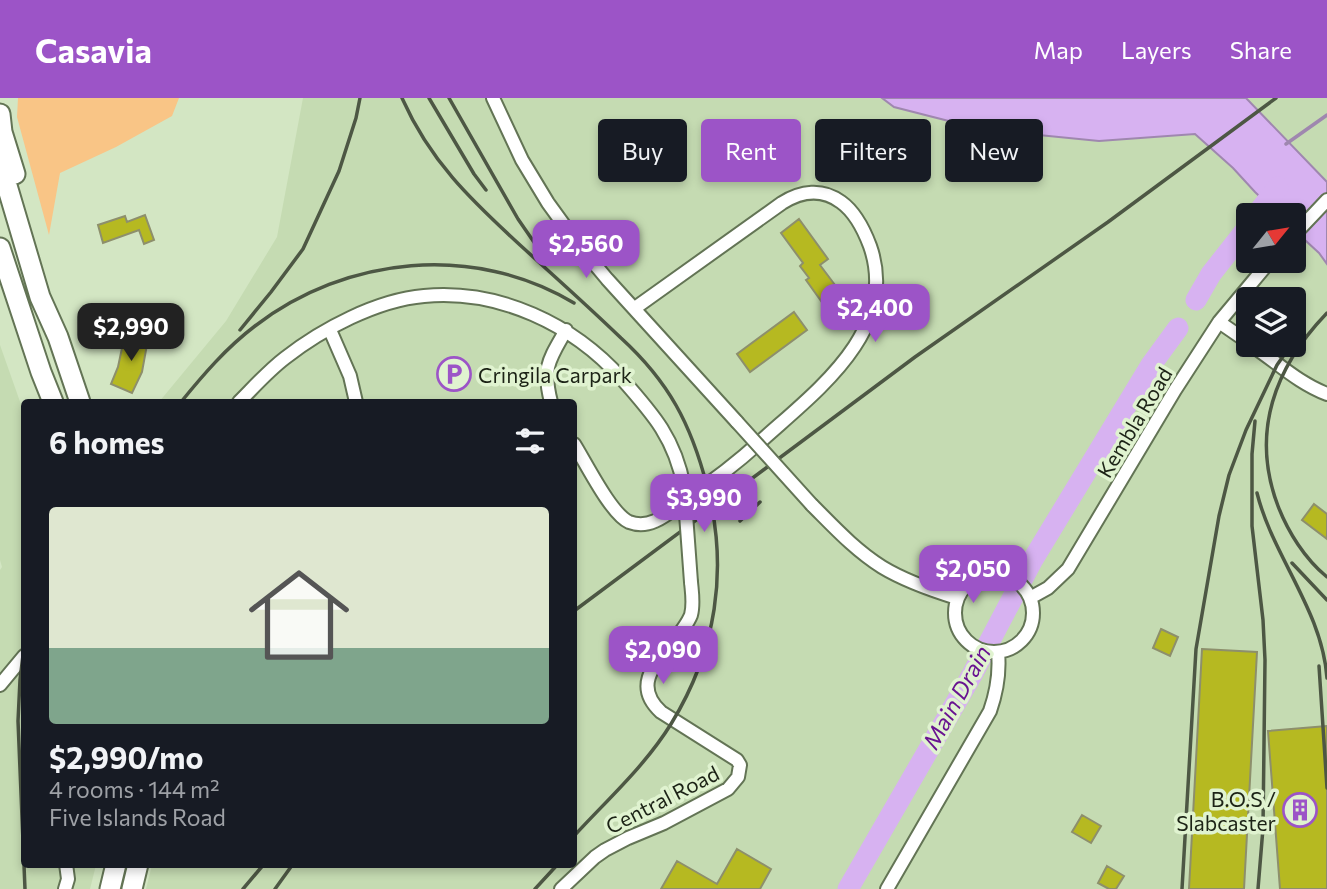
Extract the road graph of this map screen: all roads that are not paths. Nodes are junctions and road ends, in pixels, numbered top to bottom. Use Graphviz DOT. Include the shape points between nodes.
graph roads {
  1 [pos="493,98"];
  2 [pos="0,114"];
  3 [pos="1,164"];
  4 [pos="1327,201"];
  5 [pos="1306,223"];
  6 [pos="0,248"];
  7 [pos="1259,273"];
  8 [pos="635,308"];
  9 [pos="1219,323"];
  10 [pos="330,330"];
  11 [pos="566,330"];
  12 [pos="1236,335"];
  13 [pos="58,337"];
  14 [pos="1266,357"];
  15 [pos="1327,394"];
  16 [pos="52,399"];
  17 [pos="79,399"];
  18 [pos="242,399"];
  19 [pos="355,399"];
  20 [pos="550,399"];
  21 [pos="577,449"];
  22 [pos="1028,595"];
  23 [pos="957,598"];
  24 [pos="998,652"];
  25 [pos="21,660"];
  26 [pos="21,670"];
  27 [pos="9,674"];
  28 [pos="0,685"];
  29 [pos="67,868"];
  30 [pos="137,868"];
  31 [pos="65,889"];
  32 [pos="132,889"];
  33 [pos="561,889"];
  34 [pos="887,889"];
  1 -- 8 [label="street" via="548,203"];
  2 -- 13 [label="main road"];
  3 -- 13 [label="main road" via="40,297"];
  4 -- 5 [label="street"];
  6 -- 16 [label="main road"];
  7 -- 9 [label="street, Kembla Road"];
  8 -- 21 [label="street" via="800,194 821,193 845,205 869,243 877,272 877,289 865,327 844,363 735,465 658,520 636,524 618,515"];
  8 -- 23 [label="street, bridge" via="857,550 906,580"];
  9 -- 12 [label="street"];
  9 -- 22 [label="street, Kembla Road" via="1072,563 1048,588"];
  10 -- 11 [label="street" via="401,300 460,295 514,306"];
  10 -- 18 [label="street" via="284,359"];
  10 -- 19 [label="street"];
  11 -- 20 [label="street" via="546,373"];
  11 -- 33 [label="street, Central Road, bridge" via="609,364 651,411 671,443 681,474 693,599 690,616 650,671 648,694 661,712 733,756 740,765 738,777 728,789 604,850"];
  13 -- 17 [label="main road"];
  14 -- 15 [label="street"];
  22 -- 23 [label="street" via="1013,578 987,574 974,578"];
  22 -- 24 [label="street" via="1033,610 1028,633 1010,649"];
  23 -- 24 [label="street" via="955,619 964,638 985,651"];
  24 -- 34 [label="street" via="999,679 990,711"];
  25 -- 27 [label="street"];
  26 -- 27 [label="street"];
  27 -- 28 [label="street"];
  29 -- 31 [label="street"];
  30 -- 32 [label="main road"];
}
